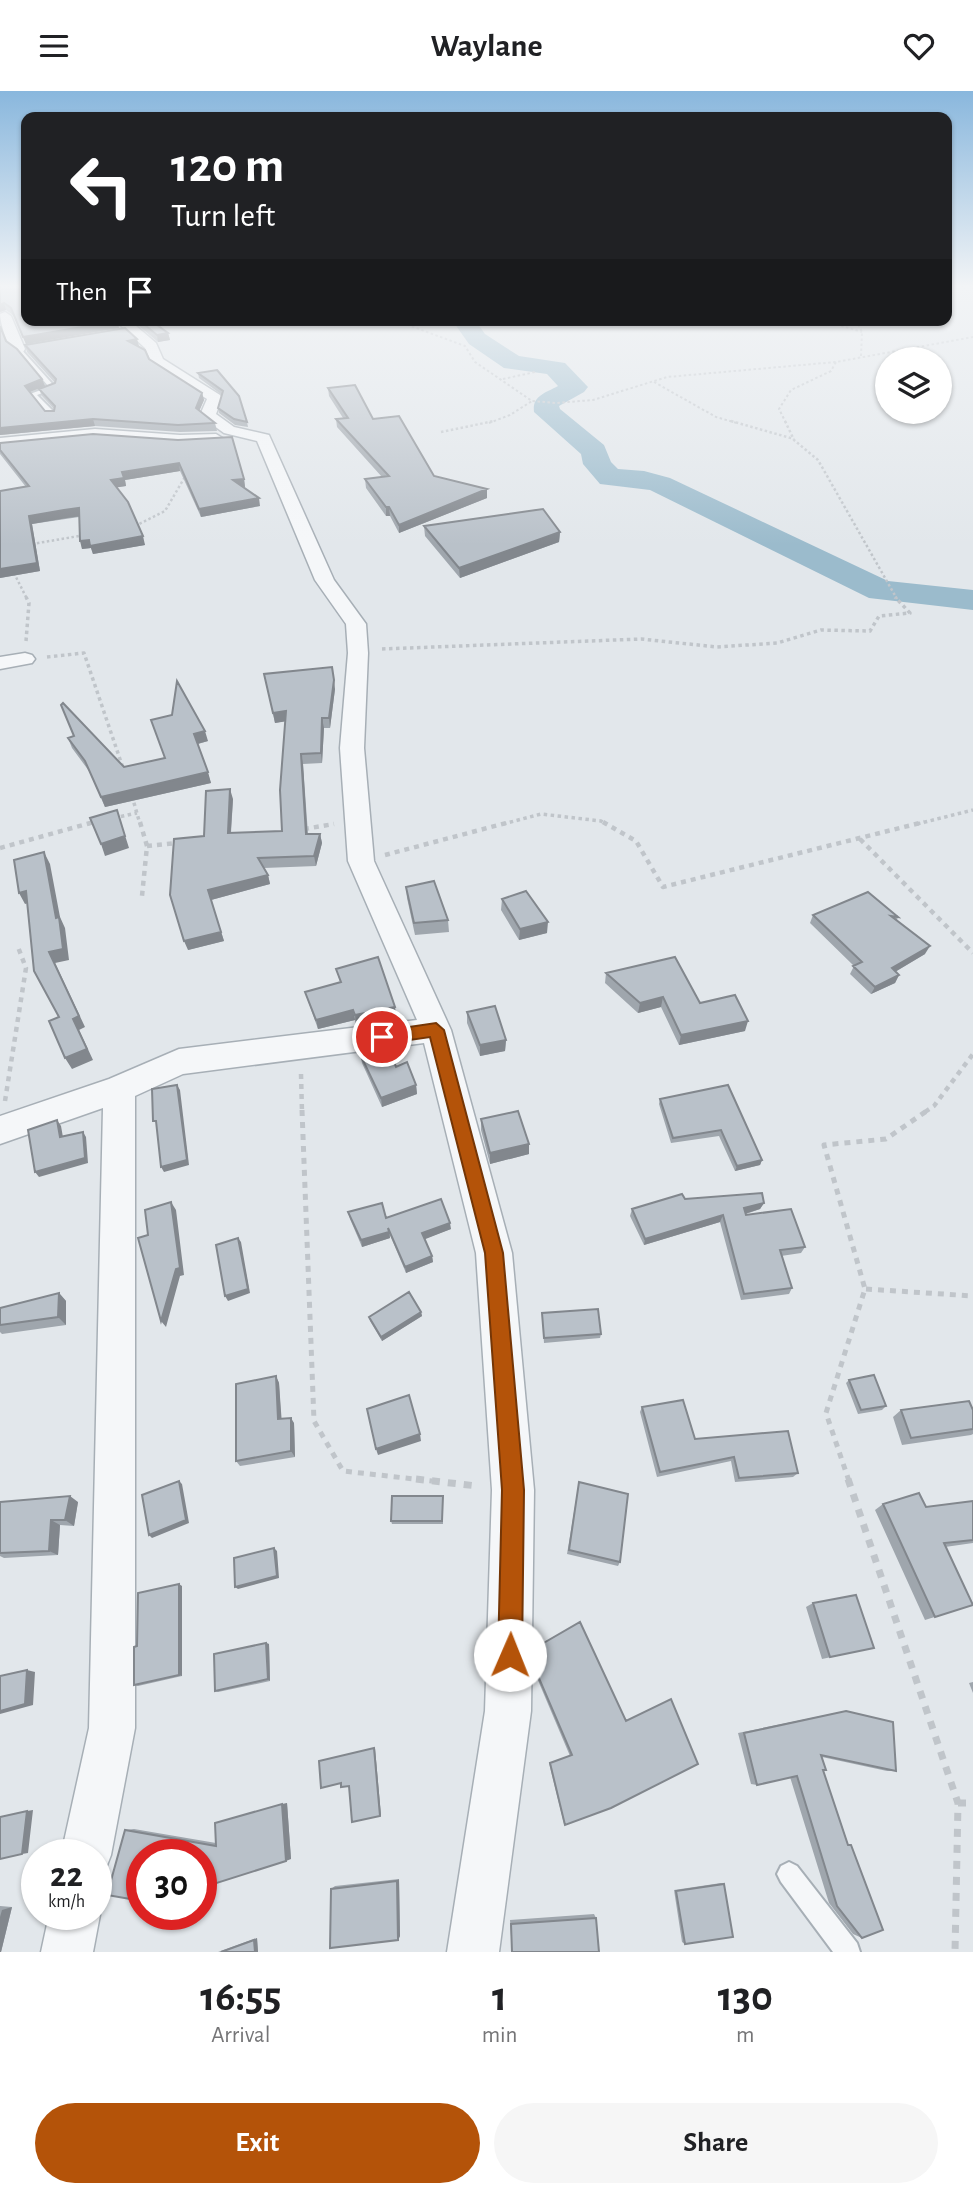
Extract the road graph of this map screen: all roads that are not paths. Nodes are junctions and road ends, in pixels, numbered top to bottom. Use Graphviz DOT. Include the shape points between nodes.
graph roads {
  1 [pos="41,372"];
  2 [pos="174,372"];
  3 [pos="51,415"];
  4 [pos="251,437"];
  5 [pos="0,443"];
  6 [pos="25,659"];
  7 [pos="0,663"];
  8 [pos="436,1030"];
  9 [pos="119,1089"];
  10 [pos="1,1129"];
  11 [pos="89,1839"];
  12 [pos="789,1874"];
  13 [pos="72,1930"];
  14 [pos="67,1952"];
  15 [pos="473,1952"];
  16 [pos="848,1952"];
  1 -- 3 [label="lane" via="53,388 33,394"];
  2 -- 4 [label="street" via="215,398 208,415 229,430"];
  4 -- 5 [label="street" via="180,440 95,434"];
  4 -- 8 [label="street" via="263,438 325,580 356,624 352,748 361,861"];
  6 -- 7 [label="street"];
  8 -- 9 [label="street" via="179,1062"];
  8 -- 15 [label="street" via="494,1253 513,1490 509,1711"];
  9 -- 10 [label="street"];
  9 -- 11 [label="street" via="112,1728"];
  12 -- 16 [label="lane"];
  13 -- 14 [label="street"];
}
